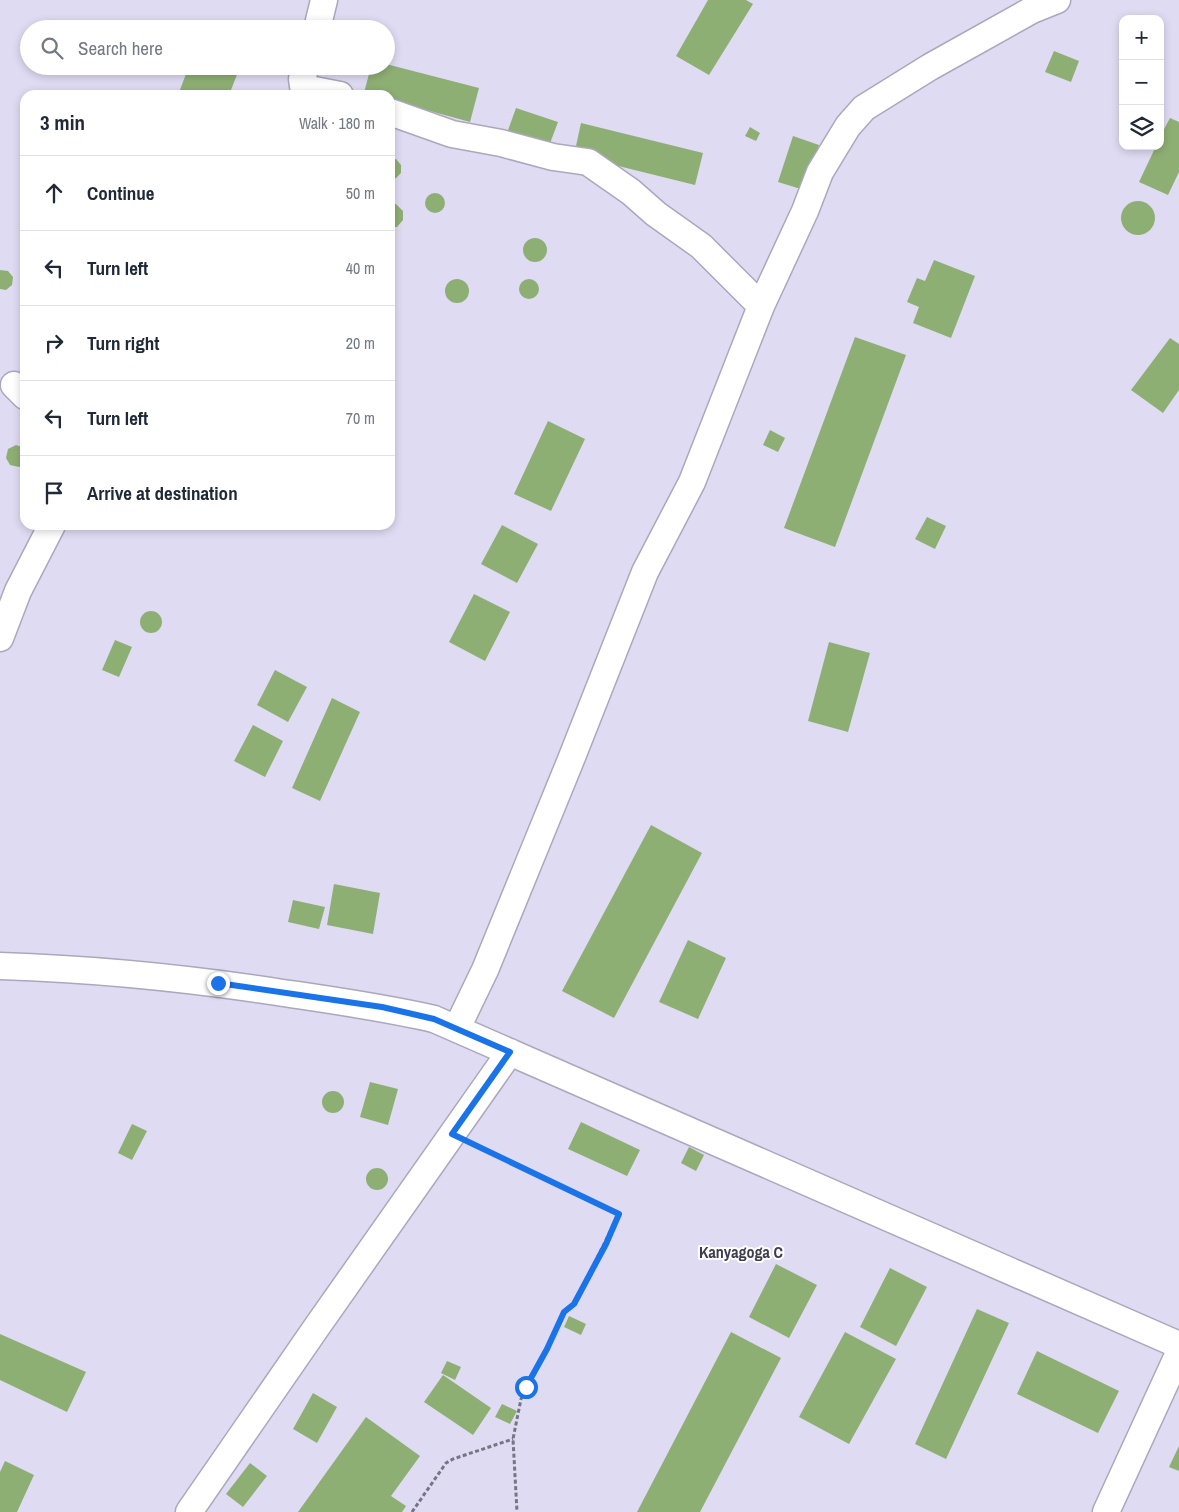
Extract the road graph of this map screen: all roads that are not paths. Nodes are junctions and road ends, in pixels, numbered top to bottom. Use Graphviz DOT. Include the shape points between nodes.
graph roads {
  1 [pos="324,0"];
  2 [pos="1057,0"];
  3 [pos="319,20"];
  4 [pos="303,75"];
  5 [pos="314,90"];
  6 [pos="395,114"];
  7 [pos="761,306"];
  8 [pos="49,530"];
  9 [pos="0,638"];
  10 [pos="0,966"];
  11 [pos="457,1028"];
  12 [pos="510,1052"];
  13 [pos="1179,1345"];
  14 [pos="1179,1353"];
  15 [pos="189,1512"];
  16 [pos="1106,1512"];
  1 -- 3 [label="street"];
  2 -- 7 [label="street" via="1032,10 930,67 864,108 848,126 820,172"];
  4 -- 5 [label="street" via="303,86"];
  6 -- 7 [label="street" via="452,134 588,162 701,246"];
  7 -- 11 [label="street" via="692,482 644,572 485,970"];
  8 -- 9 [label="street" via="18,591"];
  10 -- 11 [label="street" via="62,968 218,983 382,1007"];
  11 -- 12 [label="street"];
  12 -- 13 [label="street"];
  12 -- 15 [label="street"];
  14 -- 16 [label="street"];
}
